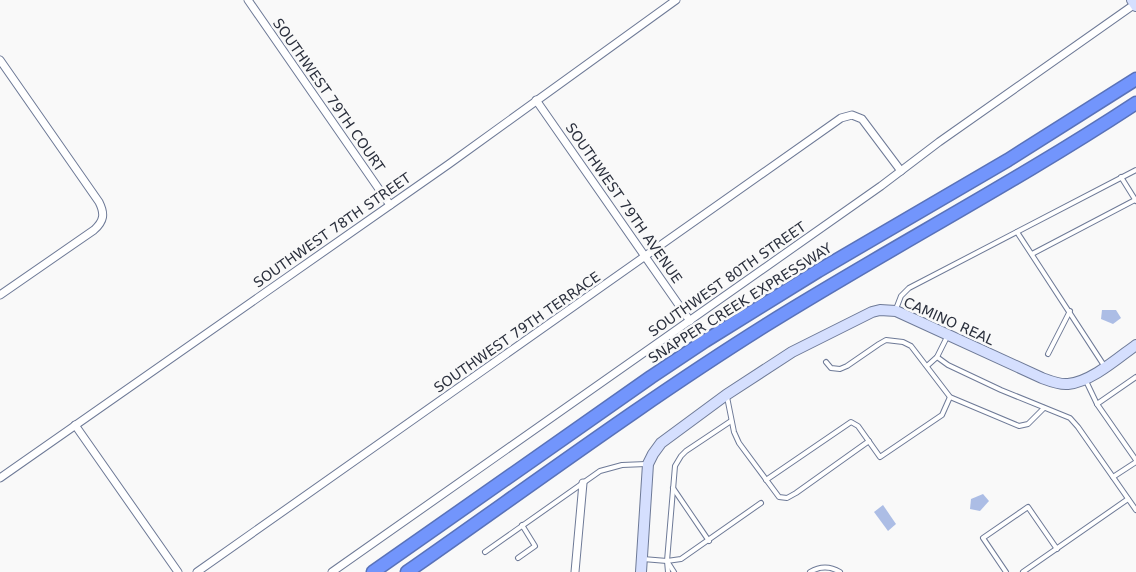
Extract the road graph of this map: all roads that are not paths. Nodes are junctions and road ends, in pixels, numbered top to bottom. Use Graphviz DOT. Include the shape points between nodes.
graph roads {
  1 [pos="248,0"];
  2 [pos="676,0"];
  3 [pos="1134,3"];
  4 [pos="0,60"];
  5 [pos="1136,79"];
  6 [pos="536,100"];
  7 [pos="1136,103"];
  8 [pos="1136,170"];
  9 [pos="901,171"];
  10 [pos="1121,178"];
  11 [pos="1135,200"];
  12 [pos="390,205"];
  13 [pos="1017,232"];
  14 [pos="1032,254"];
  15 [pos="646,256"];
  16 [pos="0,295"];
  17 [pos="896,311"];
  18 [pos="1070,311"];
  19 [pos="690,321"];
  20 [pos="948,335"];
  21 [pos="1136,345"];
  22 [pos="1048,354"];
  23 [pos="937,357"];
  24 [pos="826,362"];
  25 [pos="927,366"];
  26 [pos="1105,367"];
  27 [pos="1136,377"];
  28 [pos="1085,379"];
  29 [pos="726,395"];
  30 [pos="950,397"];
  31 [pos="1097,404"];
  32 [pos="1044,408"];
  33 [pos="731,421"];
  34 [pos="75,425"];
  35 [pos="869,442"];
  36 [pos="1136,461"];
  37 [pos="648,464"];
  38 [pos="1113,477"];
  39 [pos="0,478"];
  40 [pos="766,480"];
  41 [pos="583,483"];
  42 [pos="673,488"];
  43 [pos="1128,499"];
  44 [pos="761,503"];
  45 [pos="1136,510"];
  46 [pos="522,525"];
  47 [pos="709,541"];
  48 [pos="1057,550"];
  49 [pos="485,552"];
  50 [pos="518,558"];
  51 [pos="642,559"];
  52 [pos="667,561"];
  53 [pos="1028,570"];
  54 [pos="178,572"];
  55 [pos="197,572"];
  56 [pos="332,572"];
  57 [pos="373,572"];
  58 [pos="407,572"];
  59 [pos="575,572"];
  60 [pos="641,572"];
  61 [pos="668,572"];
  62 [pos="674,572"];
  63 [pos="810,572"];
  64 [pos="840,572"];
  65 [pos="1006,572"];
  66 [pos="1023,572"];
  1 -- 12 [label="street, SOUTHWEST 79TH COURT"];
  2 -- 6 [label="street, SOUTHWEST 78TH STREET"];
  3 -- 9 [label="street, SOUTHWEST 80TH STREET"];
  4 -- 16 [label="street" via="99,202 104,215 94,230"];
  5 -- 57 [label="highway, SNAPPER CREEK EXPRESSWAY" via="1005,162 705,341"];
  6 -- 12 [label="street, SOUTHWEST 78TH STREET"];
  6 -- 15 [label="street, SOUTHWEST 79TH AVENUE"];
  7 -- 58 [label="highway" via="1021,175 838,281 716,358"];
  8 -- 10 [label="lane"];
  9 -- 15 [label="street, SOUTHWEST 79TH TERRACE" via="866,123 852,115 838,120"];
  9 -- 19 [label="street, SOUTHWEST 80TH STREET"];
  10 -- 11 [label="lane"];
  10 -- 13 [label="lane"];
  11 -- 14 [label="lane"];
  12 -- 34 [label="street, SOUTHWEST 78TH STREET"];
  13 -- 14 [label="lane"];
  13 -- 17 [label="lane" via="909,288 899,299"];
  14 -- 18 [label="lane"];
  15 -- 19 [label="street, SOUTHWEST 79TH AVENUE"];
  15 -- 55 [label="street, SOUTHWEST 79TH TERRACE"];
  17 -- 20 [label="street, CAMINO REAL"];
  17 -- 29 [label="street, CAMINO REAL" via="880,310 850,322 776,361"];
  18 -- 22 [label="lane"];
  18 -- 26 [label="lane"];
  19 -- 56 [label="street, SOUTHWEST 80TH STREET"];
  20 -- 23 [label="lane"];
  20 -- 28 [label="street, CAMINO REAL" via="1048,381 1067,384"];
  21 -- 26 [label="street, CAMINO REAL"];
  23 -- 25 [label="lane"];
  23 -- 32 [label="lane"];
  24 -- 25 [label="lane" via="832,368 840,369 886,340 895,340 911,346"];
  25 -- 30 [label="lane"];
  26 -- 28 [label="street, CAMINO REAL"];
  27 -- 31 [label="lane"];
  28 -- 31 [label="lane"];
  29 -- 33 [label="lane"];
  29 -- 37 [label="street, CAMINO REAL" via="668,437"];
  30 -- 32 [label="lane" via="1019,426 1028,424"];
  30 -- 35 [label="lane" via="942,415 880,457"];
  31 -- 36 [label="lane"];
  32 -- 38 [label="lane" via="1074,422"];
  33 -- 40 [label="lane" via="739,443"];
  33 -- 42 [label="lane" via="681,456 675,466"];
  34 -- 39 [label="street, SOUTHWEST 78TH STREET"];
  34 -- 54 [label="street"];
  35 -- 40 [label="lane" via="787,498 779,497"];
  35 -- 40 [label="lane" via="857,424 848,423"];
  36 -- 38 [label="lane"];
  37 -- 41 [label="lane" via="610,467"];
  37 -- 51 [label="street"];
  38 -- 43 [label="lane"];
  41 -- 46 [label="lane"];
  41 -- 59 [label="street"];
  42 -- 47 [label="lane"];
  42 -- 52 [label="lane"];
  43 -- 45 [label="lane"];
  43 -- 48 [label="lane"];
  44 -- 47 [label="lane"];
  46 -- 49 [label="lane"];
  46 -- 50 [label="lane" via="536,546"];
  47 -- 52 [label="lane" via="681,559"];
  48 -- 53 [label="lane"];
  48 -- 65 [label="lane" via="1028,508 983,538"];
  51 -- 52 [label="lane"];
  51 -- 60 [label="street"];
  52 -- 61 [label="lane"];
  52 -- 62 [label="lane"];
  53 -- 66 [label="lane"];
  63 -- 64 [label="lane" via="828,567"];
}
